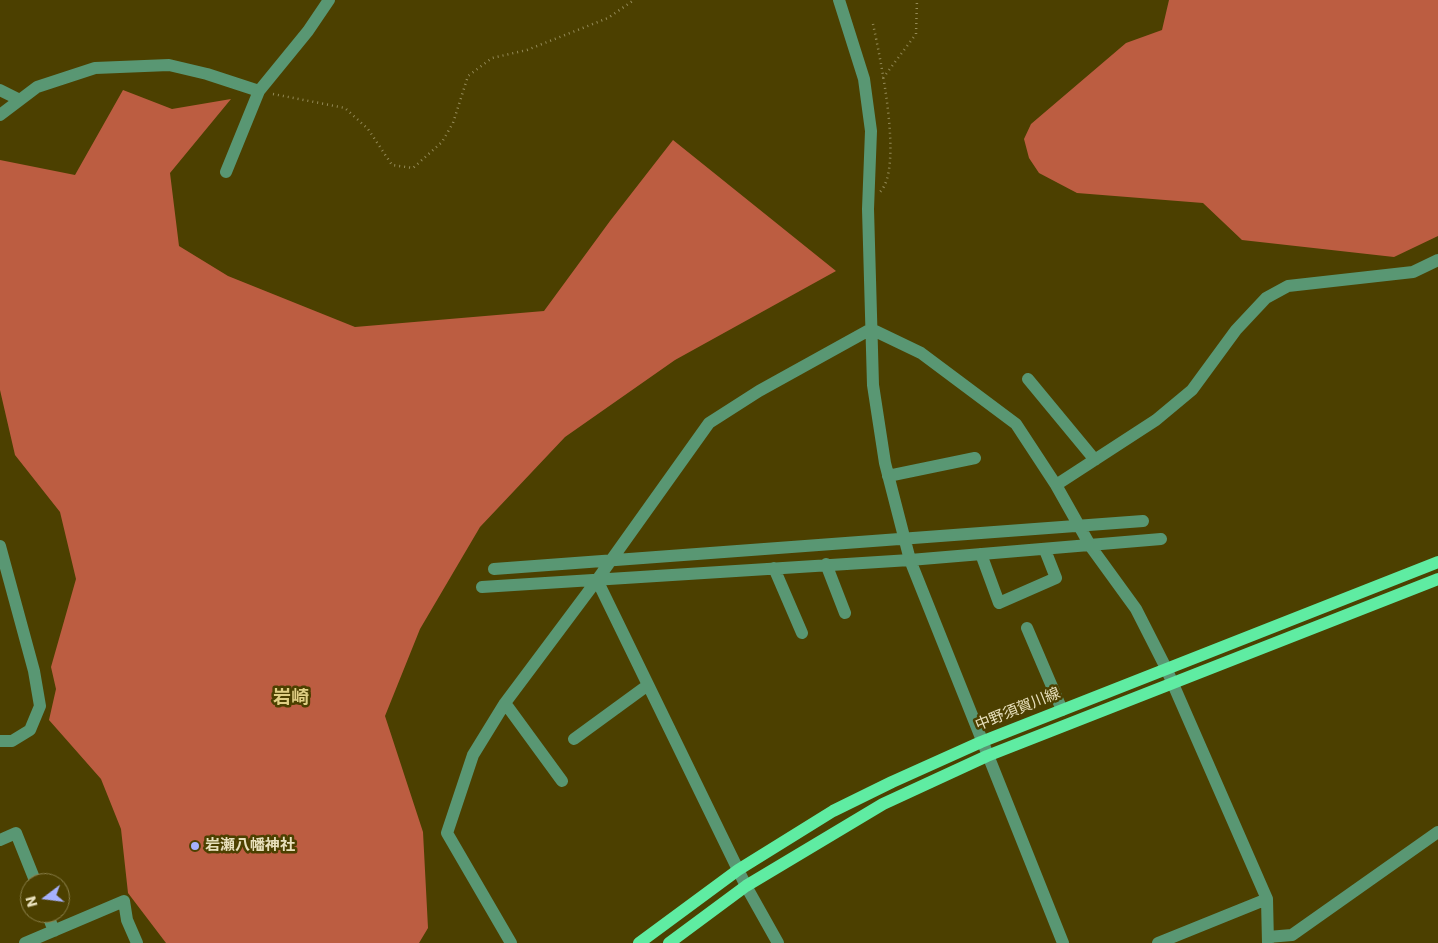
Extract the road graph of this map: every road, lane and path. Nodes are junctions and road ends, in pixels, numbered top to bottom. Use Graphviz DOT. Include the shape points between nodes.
graph roads {
  1 [pos="329,0"];
  2 [pos="634,0"];
  3 [pos="839,0"];
  4 [pos="917,0"];
  5 [pos="873,24"];
  6 [pos="883,78"];
  7 [pos="0,90"];
  8 [pos="259,91"];
  9 [pos="18,100"];
  10 [pos="0,115"];
  11 [pos="226,172"];
  12 [pos="868,210"];
  13 [pos="1438,260"];
  14 [pos="872,330"];
  15 [pos="1028,379"];
  16 [pos="975,458"];
  17 [pos="1095,460"];
  18 [pos="888,476"];
  19 [pos="1056,485"];
  20 [pos="1143,520"];
  21 [pos="1078,525"];
  22 [pos="904,538"];
  23 [pos="1161,540"];
  24 [pos="0,546"];
  25 [pos="1091,546"];
  26 [pos="1045,550"];
  27 [pos="981,554"];
  28 [pos="613,559"];
  29 [pos="910,560"];
  30 [pos="1438,562"];
  31 [pos="826,564"];
  32 [pos="774,568"];
  33 [pos="494,569"];
  34 [pos="1438,579"];
  35 [pos="598,580"];
  36 [pos="482,587"];
  37 [pos="845,613"];
  38 [pos="1027,628"];
  39 [pos="802,633"];
  40 [pos="1166,668"];
  41 [pos="648,684"];
  42 [pos="1173,684"];
  43 [pos="505,702"];
  44 [pos="1062,710"];
  45 [pos="574,739"];
  46 [pos="0,741"];
  47 [pos="981,742"];
  48 [pos="987,756"];
  49 [pos="562,782"];
  50 [pos="1438,832"];
  51 [pos="0,840"];
  52 [pos="738,870"];
  53 [pos="32,873"];
  54 [pos="746,886"];
  55 [pos="1267,899"];
  56 [pos="51,923"];
  57 [pos="54,931"];
  58 [pos="1268,940"];
  59 [pos="25,943"];
  60 [pos="137,943"];
  61 [pos="511,943"];
  62 [pos="639,943"];
  63 [pos="669,943"];
  64 [pos="778,943"];
  65 [pos="1063,943"];
  66 [pos="1158,943"];
  1 -- 8 [label="street"];
  2 -- 8 [label="path" via="608,18 527,50 492,58 468,76 453,123 442,142 412,168 392,165 368,129 345,108"];
  3 -- 12 [label="street" via="864,79 871,131"];
  4 -- 6 [label="path" via="916,34"];
  5 -- 6 [label="path"];
  6 -- 12 [label="path" via="889,111 889,173 886,186"];
  7 -- 9 [label="street"];
  8 -- 9 [label="street" via="170,66 134,65 95,68 73,74 37,86"];
  8 -- 11 [label="street"];
  9 -- 10 [label="street"];
  12 -- 14 [label="street"];
  13 -- 17 [label="street" via="1413,272 1288,286 1266,298 1236,330 1192,390 1156,420"];
  14 -- 18 [label="street" via="872,385"];
  14 -- 19 [label="street" via="921,353 1016,424"];
  14 -- 28 [label="street" via="709,423"];
  15 -- 17 [label="street"];
  16 -- 18 [label="street"];
  17 -- 19 [label="street"];
  18 -- 22 [label="street"];
  19 -- 21 [label="street"];
  20 -- 21 [label="street"];
  21 -- 22 [label="street"];
  21 -- 25 [label="street"];
  22 -- 28 [label="street"];
  22 -- 29 [label="street"];
  23 -- 25 [label="street"];
  24 -- 46 [label="street" via="34,671 40,706 30,730 12,741"];
  25 -- 26 [label="street"];
  25 -- 40 [label="street" via="1136,609"];
  26 -- 27 [label="street"];
  26 -- 27 [label="street" via="1056,578 999,603"];
  27 -- 29 [label="street"];
  28 -- 33 [label="street"];
  28 -- 35 [label="street"];
  29 -- 31 [label="street"];
  29 -- 47 [label="street"];
  30 -- 40 [label="main road, 中野須賀川線"];
  31 -- 32 [label="street"];
  31 -- 37 [label="street"];
  32 -- 35 [label="street"];
  32 -- 39 [label="street"];
  34 -- 42 [label="main road, 中野須賀川線"];
  35 -- 36 [label="street"];
  35 -- 41 [label="street"];
  35 -- 43 [label="street"];
  38 -- 44 [label="street"];
  40 -- 42 [label="street"];
  40 -- 44 [label="main road, 中野須賀川線"];
  41 -- 45 [label="street"];
  41 -- 52 [label="street"];
  42 -- 48 [label="main road, 中野須賀川線"];
  42 -- 55 [label="street"];
  43 -- 49 [label="street"];
  43 -- 61 [label="street" via="473,756 447,833"];
  44 -- 47 [label="main road, 中野須賀川線"];
  47 -- 48 [label="street"];
  47 -- 52 [label="main road, 中野須賀川線" via="833,811"];
  48 -- 54 [label="main road, 中野須賀川線" via="883,804"];
  48 -- 65 [label="street"];
  50 -- 58 [label="street" via="1292,935"];
  51 -- 53 [label="street" via="16,833"];
  52 -- 54 [label="street"];
  52 -- 62 [label="main road, 中野須賀川線"];
  54 -- 63 [label="main road, 中野須賀川線"];
  54 -- 64 [label="street"];
  55 -- 58 [label="street"];
  55 -- 66 [label="street"];
  56 -- 57 [label="street"];
  57 -- 59 [label="street"];
  57 -- 60 [label="street" via="124,901 127,920"];
}
